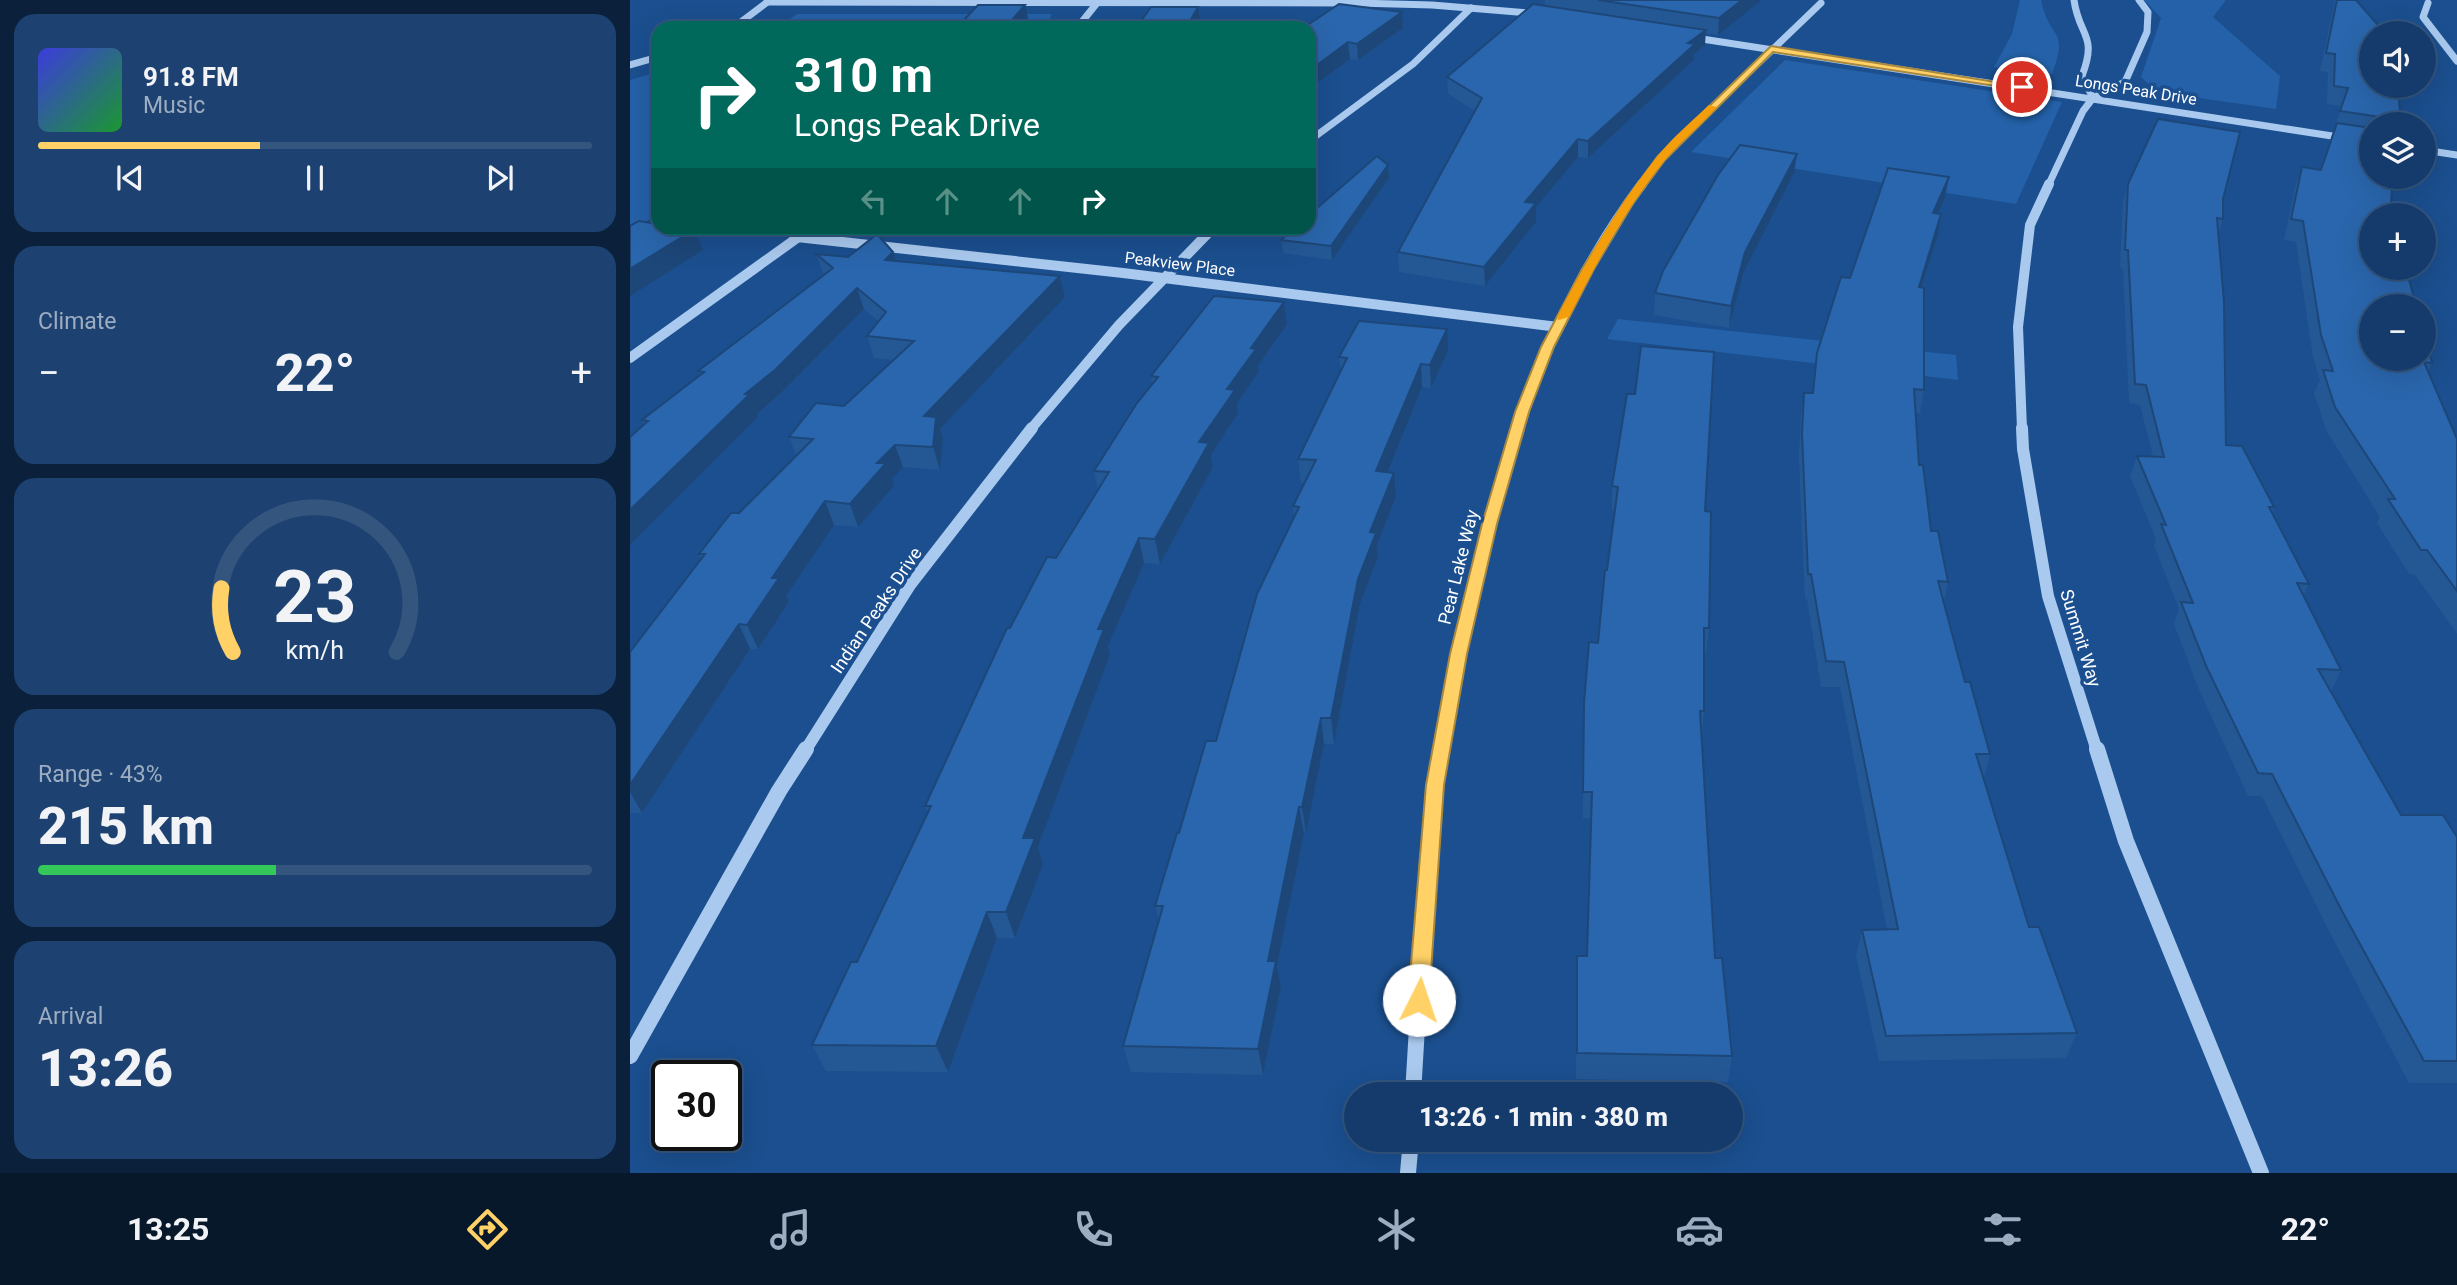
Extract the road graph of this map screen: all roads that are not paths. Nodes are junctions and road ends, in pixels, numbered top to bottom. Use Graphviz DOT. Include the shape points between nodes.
graph roads {
  1 [pos="2074,0"];
  2 [pos="2139,0"];
  3 [pos="769,1"];
  4 [pos="1097,2"];
  5 [pos="1821,3"];
  6 [pos="2428,3"];
  7 [pos="1471,8"];
  8 [pos="1547,15"];
  9 [pos="742,21"];
  10 [pos="1082,21"];
  11 [pos="1679,35"];
  12 [pos="1771,49"];
  13 [pos="651,59"];
  14 [pos="2457,61"];
  15 [pos="630,65"];
  16 [pos="2093,98"];
  17 [pos="1316,135"];
  18 [pos="2359,140"];
  19 [pos="2436,152"];
  20 [pos="2457,155"];
  21 [pos="800,235"];
  22 [pos="1206,235"];
  23 [pos="797,237"];
  24 [pos="1164,278"];
  25 [pos="1558,327"];
  26 [pos="630,358"];
  27 [pos="630,1056"];
  28 [pos="1414,1082"];
  29 [pos="1409,1152"];
  30 [pos="1408,1173"];
  31 [pos="2261,1173"];
  1 -- 16 [label="street" via="2074,13 2087,36 2090,55 2082,76"];
  2 -- 16 [label="street" via="2148,12 2147,32 2125,82"];
  3 -- 4 [label="street"];
  3 -- 9 [label="street"];
  4 -- 7 [label="street"];
  4 -- 10 [label="street"];
  5 -- 12 [label="street, Pear Lake Way"];
  6 -- 14 [label="street" via="2423,17"];
  7 -- 8 [label="street"];
  7 -- 17 [label="street" via="1427,54"];
  11 -- 12 [label="street, Longs Peak Drive"];
  12 -- 16 [label="street, Longs Peak Drive"];
  12 -- 25 [label="street, Pear Lake Way" via="1661,158 1629,201"];
  13 -- 15 [label="street"];
  16 -- 18 [label="street, Longs Peak Drive"];
  16 -- 31 [label="street, Summit Way" via="2066,142 2030,225 2018,327 2023,449 2048,596 2126,841"];
  19 -- 20 [label="street"];
  21 -- 23 [label="street"];
  22 -- 24 [label="street, Indian Peaks Drive"];
  23 -- 24 [label="street, Peakview Place"];
  23 -- 26 [label="street"];
  24 -- 25 [label="street, Peakview Place"];
  24 -- 27 [label="street, Indian Peaks Drive" via="1016,447 910,585 779,792"];
  25 -- 28 [label="street, Pear Lake Way" via="1522,412 1489,524 1459,654 1435,785"];
  29 -- 30 [label="street"];
}
